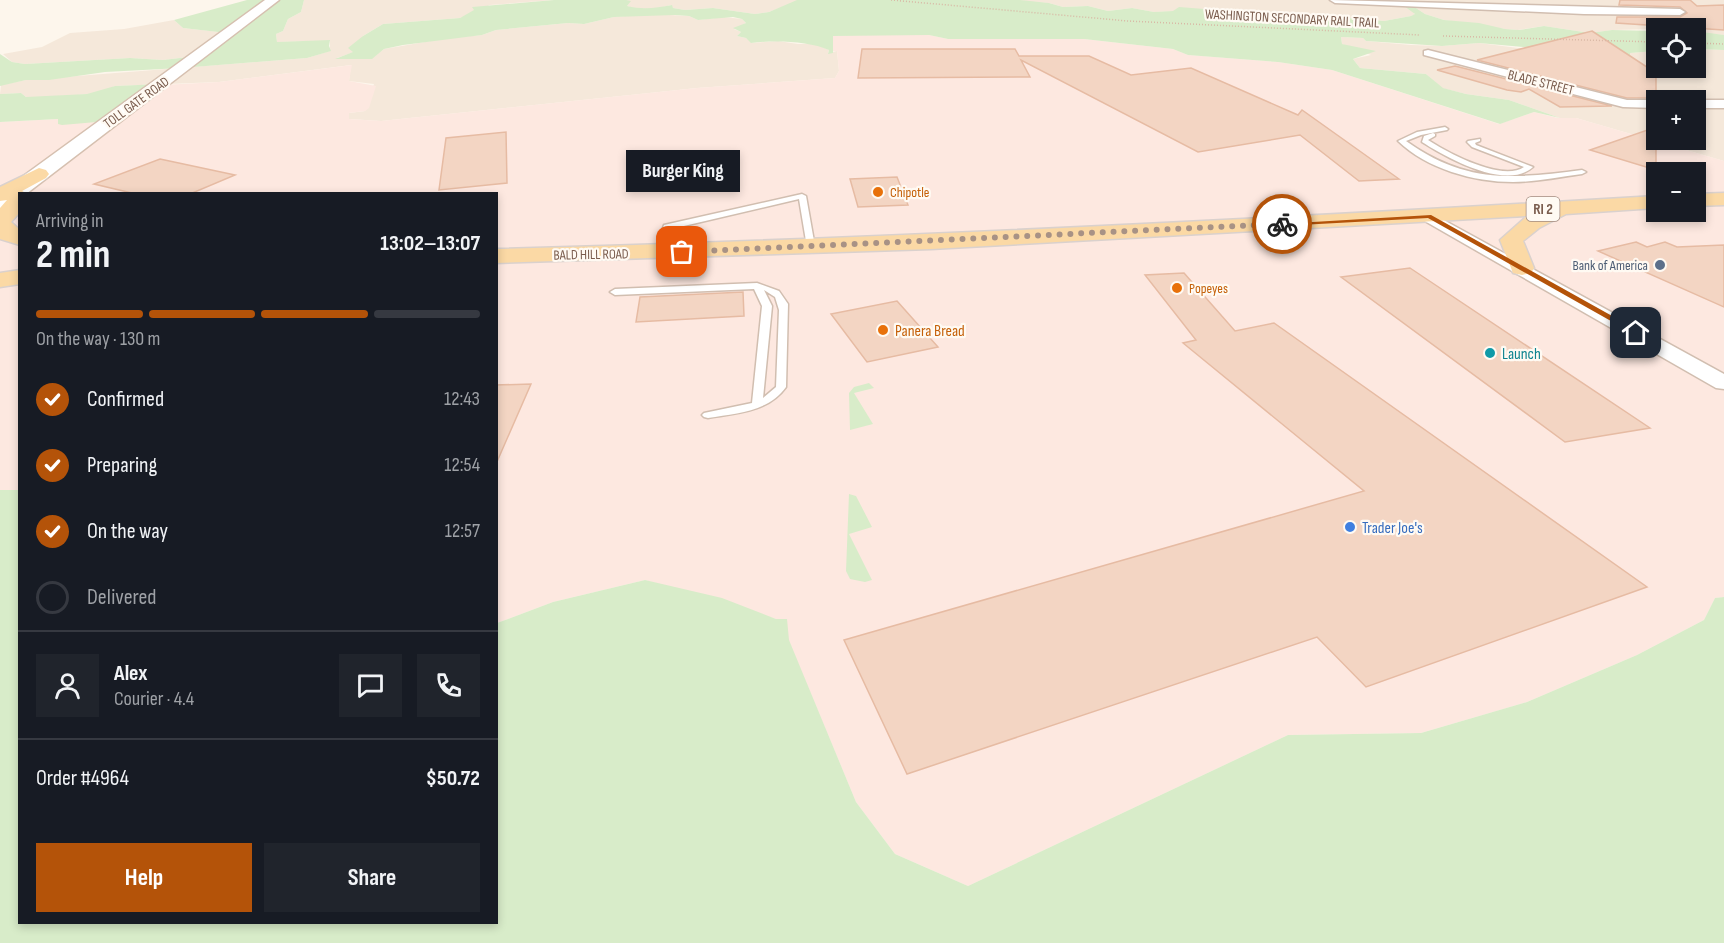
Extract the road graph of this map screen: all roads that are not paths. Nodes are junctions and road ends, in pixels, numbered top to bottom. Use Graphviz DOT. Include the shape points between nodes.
graph roads {
  1 [pos="273,0"];
  2 [pos="1335,0"];
  3 [pos="1475,0"];
  4 [pos="1502,8"];
  5 [pos="1680,12"];
  6 [pos="1428,53"];
  7 [pos="1706,104"];
  8 [pos="1724,104"];
  9 [pos="1646,105"];
  10 [pos="1445,129"];
  11 [pos="1433,135"];
  12 [pos="1478,140"];
  13 [pos="1582,172"];
  14 [pos="39,174"];
  15 [pos="24,192"];
  16 [pos="0,195"];
  17 [pos="18,199"];
  18 [pos="1724,199"];
  19 [pos="1706,200"];
  20 [pos="0,203"];
  21 [pos="1646,203"];
  22 [pos="1564,208"];
  23 [pos="1429,216"];
  24 [pos="18,237"];
  25 [pos="811,247"];
  26 [pos="658,253"];
  27 [pos="498,256"];
  28 [pos="0,260"];
  29 [pos="18,260"];
  30 [pos="1522,268"];
  31 [pos="18,277"];
  32 [pos="0,280"];
  33 [pos="757,286"];
  34 [pos="615,292"];
  35 [pos="1724,383"];
  36 [pos="757,404"];
  37 [pos="708,415"];
  1 -- 14 [label="main road, TOLL GATE ROAD"];
  2 -- 4 [label="street"];
  3 -- 4 [label="street"];
  4 -- 5 [label="street"];
  6 -- 9 [label="street, BLADE STREET" via="1627,104"];
  7 -- 8 [label="street"];
  10 -- 13 [label="lane" via="1401,141 1416,153 1481,178 1514,180"];
  11 -- 12 [label="lane" via="1424,141 1485,170 1507,174 1528,169 1470,142"];
  14 -- 15 [label="main road"];
  14 -- 16 [label="main road"];
  14 -- 20 [label="main road, TOLL GATE ROAD"];
  17 -- 24 [label="main road" via="0,222 8,234"];
  18 -- 19 [label="main road"];
  21 -- 22 [label="main road, BALD HILL ROAD / RI 2"];
  22 -- 23 [label="main road, BALD HILL ROAD / RI 2"];
  22 -- 30 [label="main road" via="1531,223 1511,240"];
  23 -- 25 [label="main road, BALD HILL ROAD / RI 2"];
  23 -- 30 [label="street"];
  25 -- 26 [label="main road, BALD HILL ROAD / RI 2"];
  25 -- 26 [label="lane" via="802,196 668,227"];
  26 -- 27 [label="main road, BALD HILL ROAD / RI 2"];
  28 -- 29 [label="main road"];
  30 -- 35 [label="street"];
  31 -- 32 [label="main road"];
  33 -- 34 [label="lane"];
  33 -- 36 [label="lane" via="767,306"];
  33 -- 36 [label="lane" via="777,292 783,299 784,310 781,387 777,395"];
  36 -- 37 [label="lane"];
}
